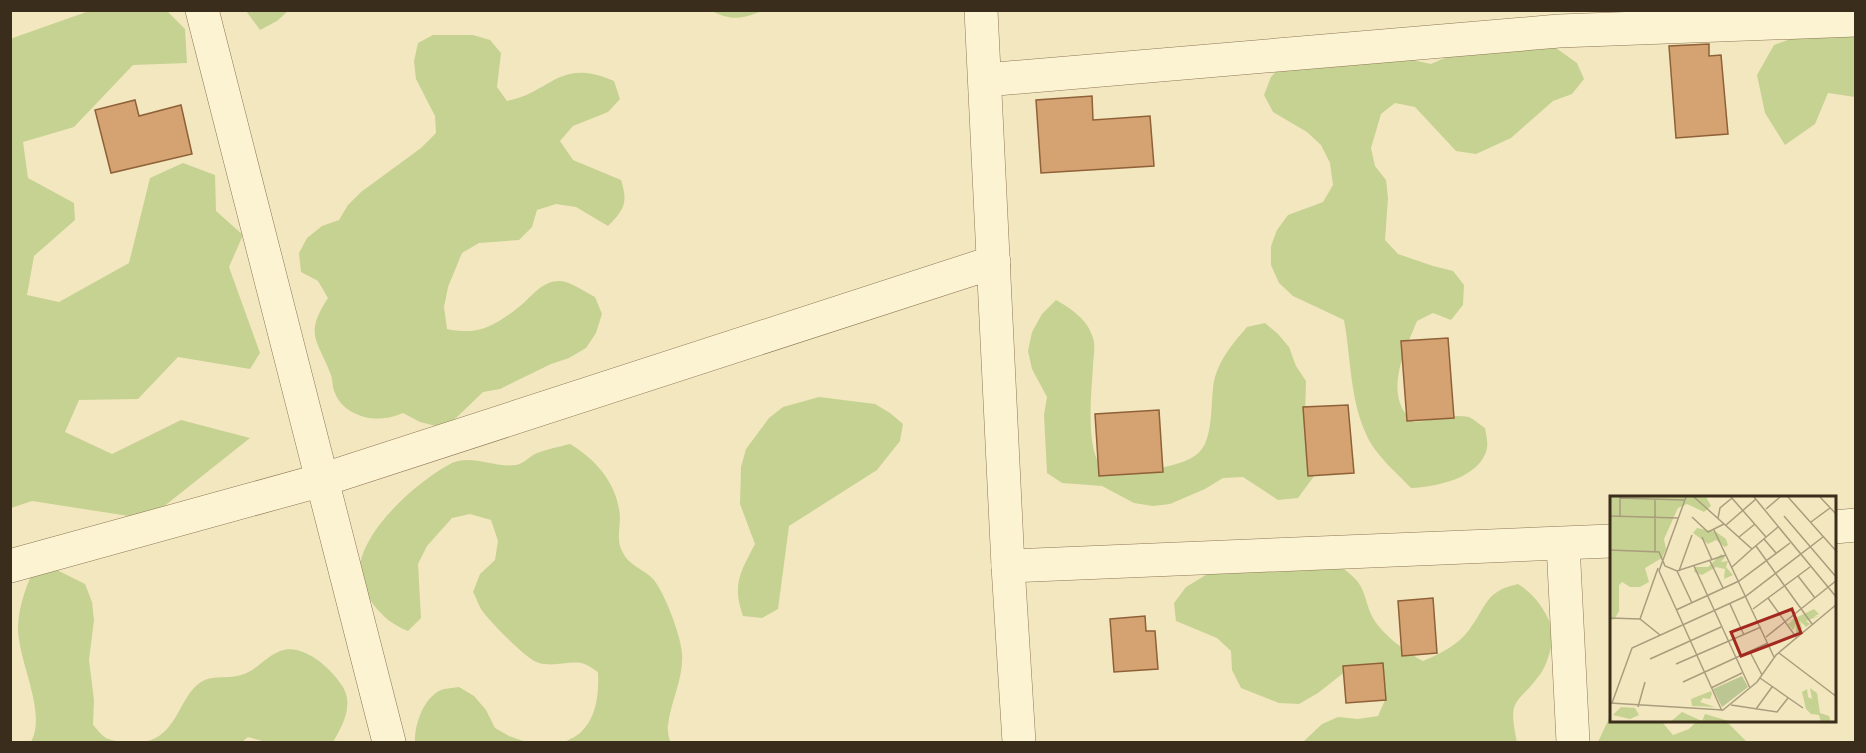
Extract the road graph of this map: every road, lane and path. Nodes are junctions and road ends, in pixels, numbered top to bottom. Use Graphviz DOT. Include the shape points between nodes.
graph roads {
  1 [pos="202,10"];
  2 [pos="981,10"];
  3 [pos="1856,20"];
  4 [pos="1559,21"];
  5 [pos="986,80"];
  6 [pos="994,262"];
  7 [pos="322,480"];
  8 [pos="1856,525"];
  9 [pos="1836,527"];
  10 [pos="1610,541"];
  11 [pos="1563,544"];
  12 [pos="10,566"];
  13 [pos="1008,566"];
  14 [pos="389,742"];
  15 [pos="1019,742"];
  16 [pos="1573,742"];
  1 -- 7 [label="street"];
  2 -- 5 [label="street"];
  3 -- 4 [label="street"];
  4 -- 5 [label="street"];
  5 -- 6 [label="street"];
  6 -- 7 [label="street"];
  6 -- 13 [label="street"];
  7 -- 12 [label="street"];
  7 -- 14 [label="street"];
  8 -- 9 [label="street"];
  10 -- 11 [label="street"];
  11 -- 13 [label="street"];
  11 -- 16 [label="street"];
  13 -- 15 [label="street"];
}
